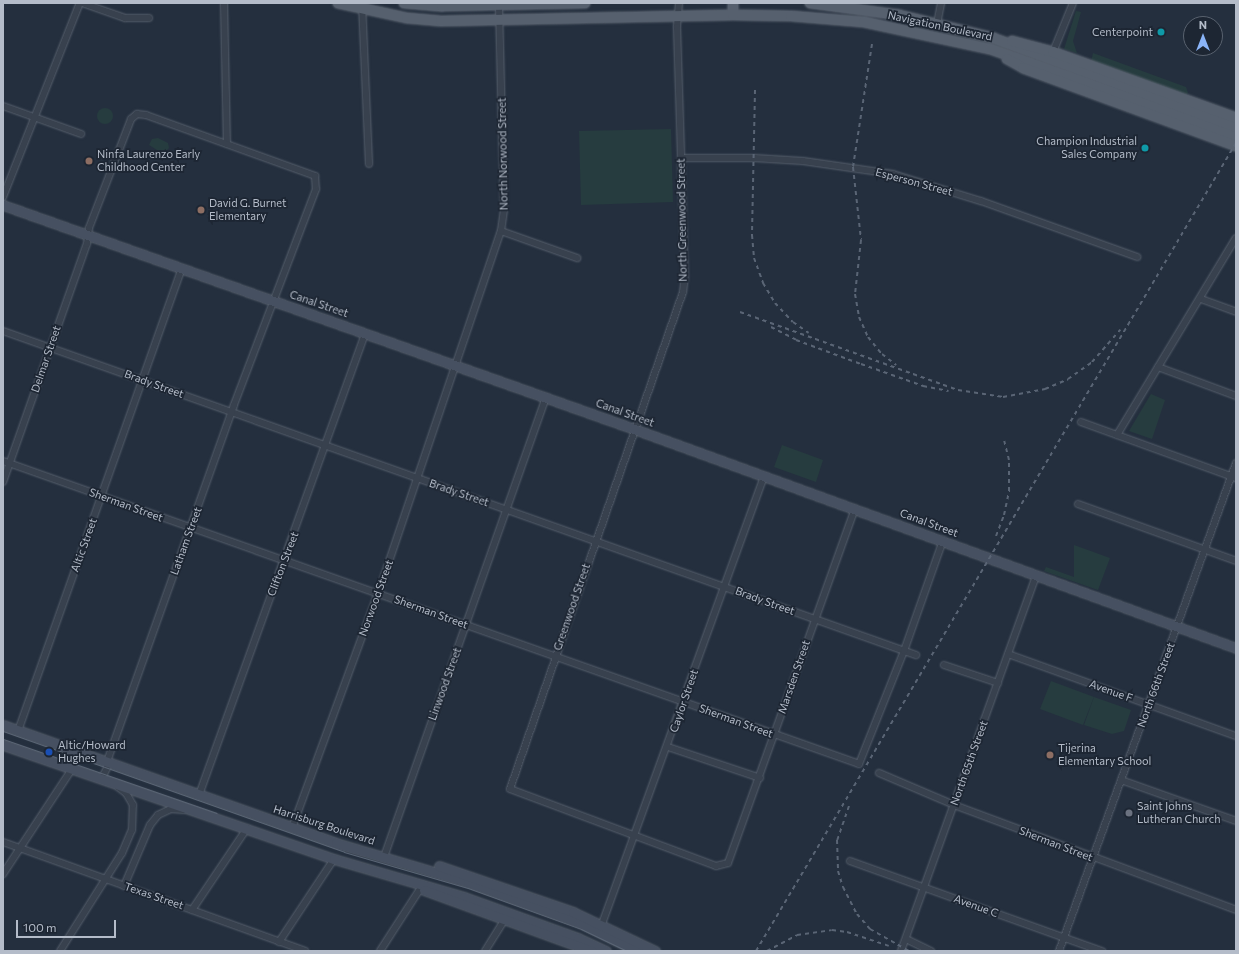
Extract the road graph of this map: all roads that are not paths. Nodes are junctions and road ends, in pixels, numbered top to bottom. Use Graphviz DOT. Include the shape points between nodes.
graph roads {
  1 [pos="81,3"];
  2 [pos="224,3"];
  3 [pos="338,3"];
  4 [pos="404,3"];
  5 [pos="585,3"];
  6 [pos="679,3"];
  7 [pos="733,3"];
  8 [pos="810,3"];
  9 [pos="941,3"];
  10 [pos="1073,3"];
  11 [pos="362,6"];
  12 [pos="499,6"];
  13 [pos="733,15"];
  14 [pos="679,16"];
  15 [pos="150,18"];
  16 [pos="500,21"];
  17 [pos="937,24"];
  18 [pos="938,38"];
  19 [pos="992,38"];
  20 [pos="990,49"];
  21 [pos="1053,52"];
  22 [pos="1126,91"];
  23 [pos="3,106"];
  24 [pos="34,117"];
  25 [pos="1236,118"];
  26 [pos="1236,127"];
  27 [pos="80,134"];
  28 [pos="1236,136"];
  29 [pos="226,144"];
  30 [pos="1236,146"];
  31 [pos="682,158"];
  32 [pos="369,164"];
  33 [pos="3,197"];
  34 [pos="3,205"];
  35 [pos="501,231"];
  36 [pos="88,236"];
  37 [pos="1236,238"];
  38 [pos="1137,257"];
  39 [pos="577,258"];
  40 [pos="182,269"];
  41 [pos="1201,299"];
  42 [pos="273,301"];
  43 [pos="1236,312"];
  44 [pos="3,331"];
  45 [pos="364,333"];
  46 [pos="50,347"];
  47 [pos="454,365"];
  48 [pos="1158,367"];
  49 [pos="142,380"];
  50 [pos="1236,396"];
  51 [pos="546,398"];
  52 [pos="232,412"];
  53 [pos="1081,422"];
  54 [pos="634,429"];
  55 [pos="1117,435"];
  56 [pos="325,445"];
  57 [pos="3,461"];
  58 [pos="10,463"];
  59 [pos="1236,463"];
  60 [pos="764,476"];
  61 [pos="1234,477"];
  62 [pos="418,478"];
  63 [pos="3,482"];
  64 [pos="102,496"];
  65 [pos="1078,504"];
  66 [pos="507,509"];
  67 [pos="855,509"];
  68 [pos="191,528"];
  69 [pos="595,540"];
  70 [pos="943,540"];
  71 [pos="1205,550"];
  72 [pos="283,561"];
  73 [pos="1236,562"];
  74 [pos="1036,575"];
  75 [pos="724,587"];
  76 [pos="378,593"];
  77 [pos="814,619"];
  78 [pos="466,625"];
  79 [pos="1177,627"];
  80 [pos="1236,648"];
  81 [pos="904,651"];
  82 [pos="1008,654"];
  83 [pos="916,655"];
  84 [pos="555,656"];
  85 [pos="944,665"];
  86 [pos="998,683"];
  87 [pos="683,702"];
  88 [pos="1149,705"];
  89 [pos="3,725"];
  90 [pos="18,731"];
  91 [pos="774,734"];
  92 [pos="1236,736"];
  93 [pos="3,745"];
  94 [pos="668,747"];
  95 [pos="107,762"];
  96 [pos="72,769"];
  97 [pos="879,773"];
  98 [pos="760,778"];
  99 [pos="101,780"];
  100 [pos="1121,780"];
  101 [pos="111,783"];
  102 [pos="199,795"];
  103 [pos="954,805"];
  104 [pos="189,810"];
  105 [pos="1236,821"];
  106 [pos="247,828"];
  107 [pos="292,828"];
  108 [pos="634,836"];
  109 [pos="3,842"];
  110 [pos="21,848"];
  111 [pos="384,857"];
  112 [pos="1093,858"];
  113 [pos="334,859"];
  114 [pos="850,860"];
  115 [pos="3,874"];
  116 [pos="106,879"];
  117 [pos="124,886"];
  118 [pos="924,888"];
  119 [pos="420,889"];
  120 [pos="192,910"];
  121 [pos="1236,910"];
  122 [pos="506,918"];
  123 [pos="602,924"];
  124 [pos="1064,938"];
  125 [pos="906,939"];
  126 [pos="279,942"];
  127 [pos="60,951"];
  128 [pos="305,951"];
  129 [pos="380,951"];
  130 [pos="485,951"];
  131 [pos="592,951"];
  132 [pos="606,951"];
  133 [pos="637,951"];
  134 [pos="655,951"];
  135 [pos="901,951"];
  136 [pos="931,951"];
  137 [pos="1059,951"];
  138 [pos="1102,951"];
  1 -- 15 [label="street" via="125,18"];
  1 -- 24 [label="street"];
  2 -- 29 [label="street"];
  3 -- 11 [label="main road, Navigation Boulevard"];
  4 -- 12 [label="main road"];
  5 -- 12 [label="main road"];
  6 -- 14 [label="street, North Greenwood Street"];
  7 -- 13 [label="main road"];
  8 -- 17 [label="main road, Navigation Boulevard" via="862,8"];
  9 -- 17 [label="street"];
  10 -- 21 [label="street"];
  11 -- 16 [label="main road, Navigation Boulevard" via="407,18"];
  11 -- 32 [label="street"];
  12 -- 16 [label="street, North Norwood Street"];
  13 -- 14 [label="main road, Navigation Boulevard"];
  13 -- 18 [label="main road, Navigation Boulevard" via="791,16 864,22"];
  14 -- 16 [label="main road, Navigation Boulevard"];
  14 -- 31 [label="street, North Greenwood Street" via="677,27"];
  16 -- 35 [label="street, North Norwood Street" via="504,210"];
  17 -- 18 [label="main road"];
  17 -- 19 [label="main road, Navigation Boulevard"];
  18 -- 20 [label="main road, Navigation Boulevard"];
  19 -- 21 [label="main road" via="1030,44"];
  19 -- 22 [label="main road, Navigation Boulevard"];
  20 -- 22 [label="main road, Navigation Boulevard"];
  20 -- 30 [label="main road" via="1023,68"];
  21 -- 25 [label="main road"];
  22 -- 26 [label="main road, Navigation Boulevard"];
  22 -- 28 [label="main road, Navigation Boulevard"];
  23 -- 24 [label="street"];
  24 -- 27 [label="street"];
  24 -- 33 [label="street"];
  29 -- 36 [label="street, Delmar Street" via="137,114 131,120"];
  29 -- 42 [label="street, Latham Street" via="312,174 316,178 316,189"];
  31 -- 38 [label="street, Esperson Street" via="802,161 893,174 981,201"];
  31 -- 54 [label="street, North Greenwood Street" via="685,276 682,292"];
  34 -- 36 [label="main road, Canal Street"];
  35 -- 39 [label="street"];
  35 -- 47 [label="street, North Norwood Street"];
  36 -- 40 [label="main road, Canal Street"];
  36 -- 46 [label="street, Delmar Street"];
  37 -- 41 [label="street"];
  40 -- 42 [label="main road, Canal Street"];
  40 -- 49 [label="street, Altic Street"];
  41 -- 43 [label="street"];
  41 -- 48 [label="street"];
  42 -- 45 [label="main road, Canal Street"];
  42 -- 52 [label="street, Latham Street"];
  44 -- 46 [label="street, Brady Street"];
  45 -- 47 [label="main road, Canal Street"];
  45 -- 56 [label="street, Clifton Street"];
  46 -- 49 [label="street, Brady Street"];
  46 -- 58 [label="street, Delmar Street"];
  47 -- 51 [label="main road, Canal Street"];
  47 -- 62 [label="street, Norwood Street"];
  48 -- 50 [label="street"];
  48 -- 55 [label="street"];
  49 -- 52 [label="street, Brady Street"];
  49 -- 64 [label="street, Altic Street"];
  51 -- 54 [label="main road, Canal Street"];
  51 -- 66 [label="street, Linwood Street"];
  52 -- 56 [label="street, Brady Street"];
  52 -- 68 [label="street, Latham Street"];
  53 -- 55 [label="street"];
  54 -- 60 [label="main road, Canal Street"];
  54 -- 69 [label="street, Greenwood Street"];
  55 -- 61 [label="street"];
  56 -- 62 [label="street, Brady Street"];
  56 -- 72 [label="street, Clifton Street"];
  57 -- 58 [label="street, Sherman Street"];
  58 -- 63 [label="street, Delmar Street"];
  58 -- 64 [label="street, Sherman Street"];
  59 -- 61 [label="street, North 66th Street"];
  60 -- 67 [label="main road, Canal Street"];
  60 -- 75 [label="street, Caylor Street"];
  61 -- 71 [label="street, North 66th Street"];
  62 -- 66 [label="street, Brady Street"];
  62 -- 76 [label="street, Norwood Street"];
  64 -- 68 [label="street, Sherman Street"];
  64 -- 90 [label="street, Altic Street"];
  65 -- 71 [label="street"];
  66 -- 69 [label="street, Brady Street"];
  66 -- 78 [label="street, Linwood Street"];
  67 -- 70 [label="main road, Canal Street"];
  67 -- 77 [label="street, Marsden Street"];
  68 -- 72 [label="street, Sherman Street"];
  68 -- 95 [label="street, Latham Street"];
  69 -- 75 [label="street, Brady Street"];
  69 -- 84 [label="street, Greenwood Street"];
  70 -- 74 [label="main road, Canal Street"];
  70 -- 81 [label="street"];
  71 -- 73 [label="street"];
  71 -- 79 [label="street, North 66th Street"];
  72 -- 76 [label="street, Sherman Street"];
  72 -- 102 [label="street, Clifton Street"];
  74 -- 79 [label="main road, Canal Street"];
  74 -- 82 [label="street, North 65th Street"];
  75 -- 77 [label="street, Brady Street"];
  75 -- 87 [label="street, Caylor Street"];
  76 -- 78 [label="street, Sherman Street"];
  76 -- 107 [label="street, Norwood Street"];
  77 -- 81 [label="street, Brady Street"];
  77 -- 91 [label="street, Marsden Street"];
  78 -- 84 [label="street, Sherman Street"];
  78 -- 111 [label="street, Linwood Street"];
  79 -- 80 [label="main road, Canal Street"];
  79 -- 88 [label="street, North 66th Street"];
  81 -- 83 [label="street, Brady Street"];
  81 -- 91 [label="street, Sherman Street" via="859,764"];
  82 -- 86 [label="street, North 65th Street"];
  82 -- 88 [label="street, Avenue F"];
  84 -- 87 [label="street, Sherman Street"];
  84 -- 108 [label="street, Greenwood Street" via="510,789 517,794"];
  85 -- 86 [label="street"];
  86 -- 103 [label="street, North 65th Street"];
  87 -- 91 [label="street, Sherman Street"];
  87 -- 94 [label="street, Caylor Street"];
  88 -- 92 [label="street, Avenue F"];
  88 -- 100 [label="street, North 66th Street"];
  89 -- 90 [label="main road, Harrisburg Boulevard"];
  90 -- 95 [label="main road, Harrisburg Boulevard"];
  91 -- 98 [label="street, Marsden Street"];
  93 -- 96 [label="main road"];
  94 -- 98 [label="street"];
  94 -- 108 [label="street, Caylor Street"];
  95 -- 99 [label="street, Latham Street"];
  95 -- 102 [label="main road, Harrisburg Boulevard"];
  96 -- 99 [label="main road"];
  96 -- 110 [label="street"];
  97 -- 103 [label="street, Sherman Street"];
  98 -- 108 [label="street, Marsden Street" via="732,857 723,866"];
  99 -- 101 [label="main road"];
  100 -- 105 [label="street"];
  100 -- 112 [label="street, North 66th Street"];
  101 -- 104 [label="main road"];
  101 -- 116 [label="street" via="130,799 134,814 132,830"];
  102 -- 107 [label="main road, Harrisburg Boulevard"];
  103 -- 112 [label="street, Sherman Street"];
  103 -- 118 [label="street, North 65th Street"];
  104 -- 106 [label="main road"];
  104 -- 117 [label="street" via="171,809 158,815 150,825"];
  106 -- 113 [label="main road"];
  106 -- 120 [label="street"];
  107 -- 111 [label="main road, Harrisburg Boulevard"];
  108 -- 123 [label="street, Caylor Street"];
  109 -- 110 [label="street, Texas Street"];
  110 -- 115 [label="street"];
  110 -- 116 [label="street, Texas Street"];
  111 -- 123 [label="main road" via="435,865 467,874"];
  111 -- 133 [label="main road, Harrisburg Boulevard" via="468,882 580,923"];
  112 -- 121 [label="street, Sherman Street"];
  112 -- 124 [label="street, North 66th Street"];
  113 -- 119 [label="main road"];
  113 -- 126 [label="street"];
  113 -- 132 [label="main road" via="464,897 578,938"];
  114 -- 118 [label="street, Avenue C"];
  116 -- 117 [label="street, Texas Street"];
  116 -- 127 [label="street"];
  117 -- 120 [label="street, Texas Street"];
  118 -- 124 [label="street, Avenue C"];
  118 -- 125 [label="street, North 65th Street"];
  119 -- 122 [label="main road"];
  119 -- 129 [label="street"];
  120 -- 126 [label="street, Texas Street"];
  122 -- 130 [label="street"];
  122 -- 131 [label="main road"];
  123 -- 134 [label="main road"];
  124 -- 137 [label="street, North 66th Street"];
  124 -- 138 [label="street, Avenue C"];
  125 -- 135 [label="street, North 65th Street"];
  125 -- 136 [label="street"];
  126 -- 128 [label="street, Texas Street"];
}
